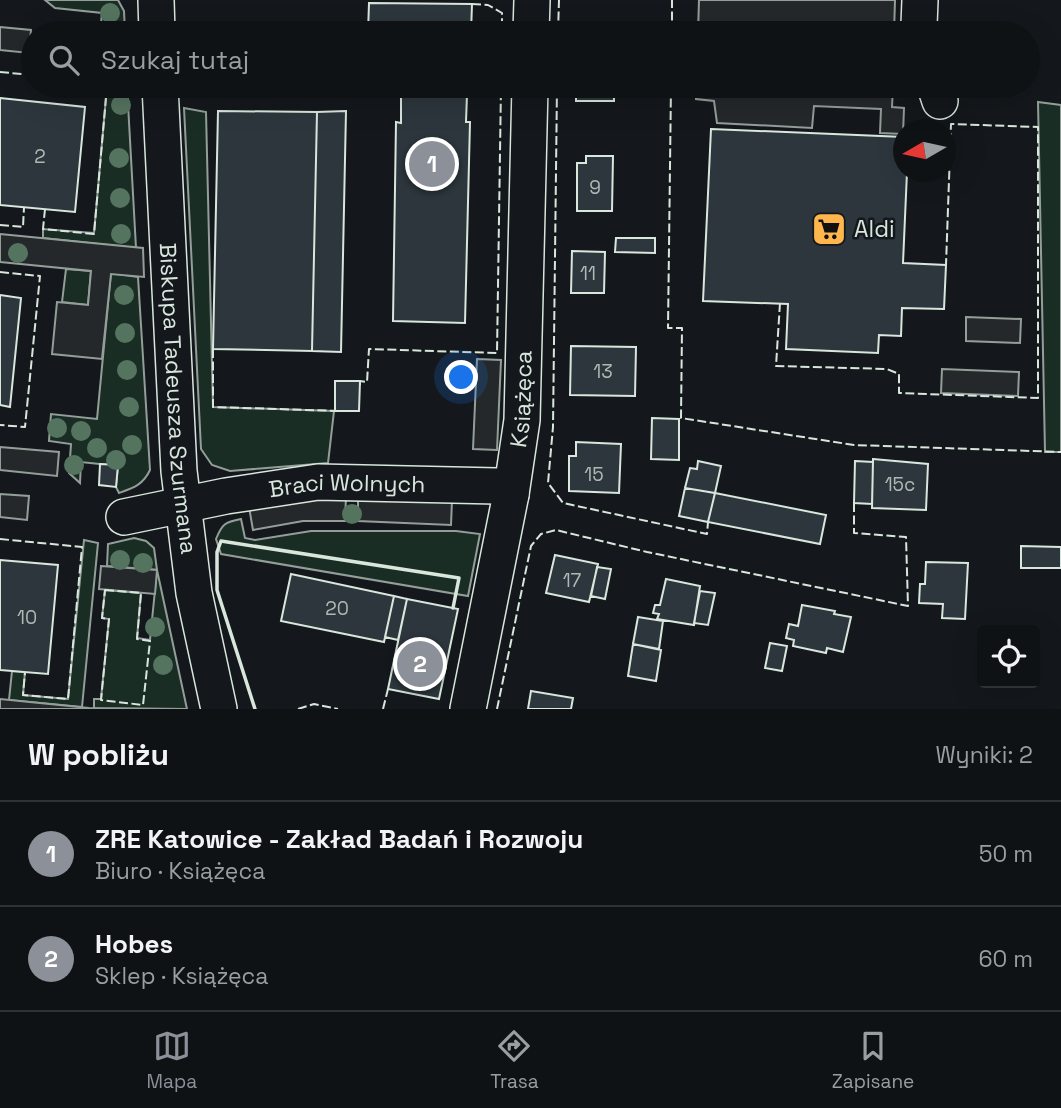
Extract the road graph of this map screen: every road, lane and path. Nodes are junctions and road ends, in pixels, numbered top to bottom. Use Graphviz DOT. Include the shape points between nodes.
graph roads {
  1 [pos="156,0"];
  2 [pos="531,0"];
  3 [pos="920,0"];
  4 [pos="157,21"];
  5 [pos="531,21"];
  6 [pos="919,21"];
  7 [pos="161,98"];
  8 [pos="530,98"];
  9 [pos="511,494"];
  10 [pos="183,505"];
  11 [pos="124,517"];
  12 [pos="219,709"];
  13 [pos="468,709"];
  1 -- 4 [label="street"];
  2 -- 5 [label="street"];
  3 -- 6 [label="street"];
  7 -- 10 [label="street, Biskupa Tadeusza Szurmana"];
  8 -- 9 [label="street, Książęca" via="522,420"];
  9 -- 10 [label="street, Braci Wolnych" via="496,486 318,482"];
  9 -- 13 [label="street, Książęca"];
  10 -- 11 [label="street, Braci Wolnych"];
  10 -- 12 [label="street, Biskupa Tadeusza Szurmana" via="194,593"];
}
